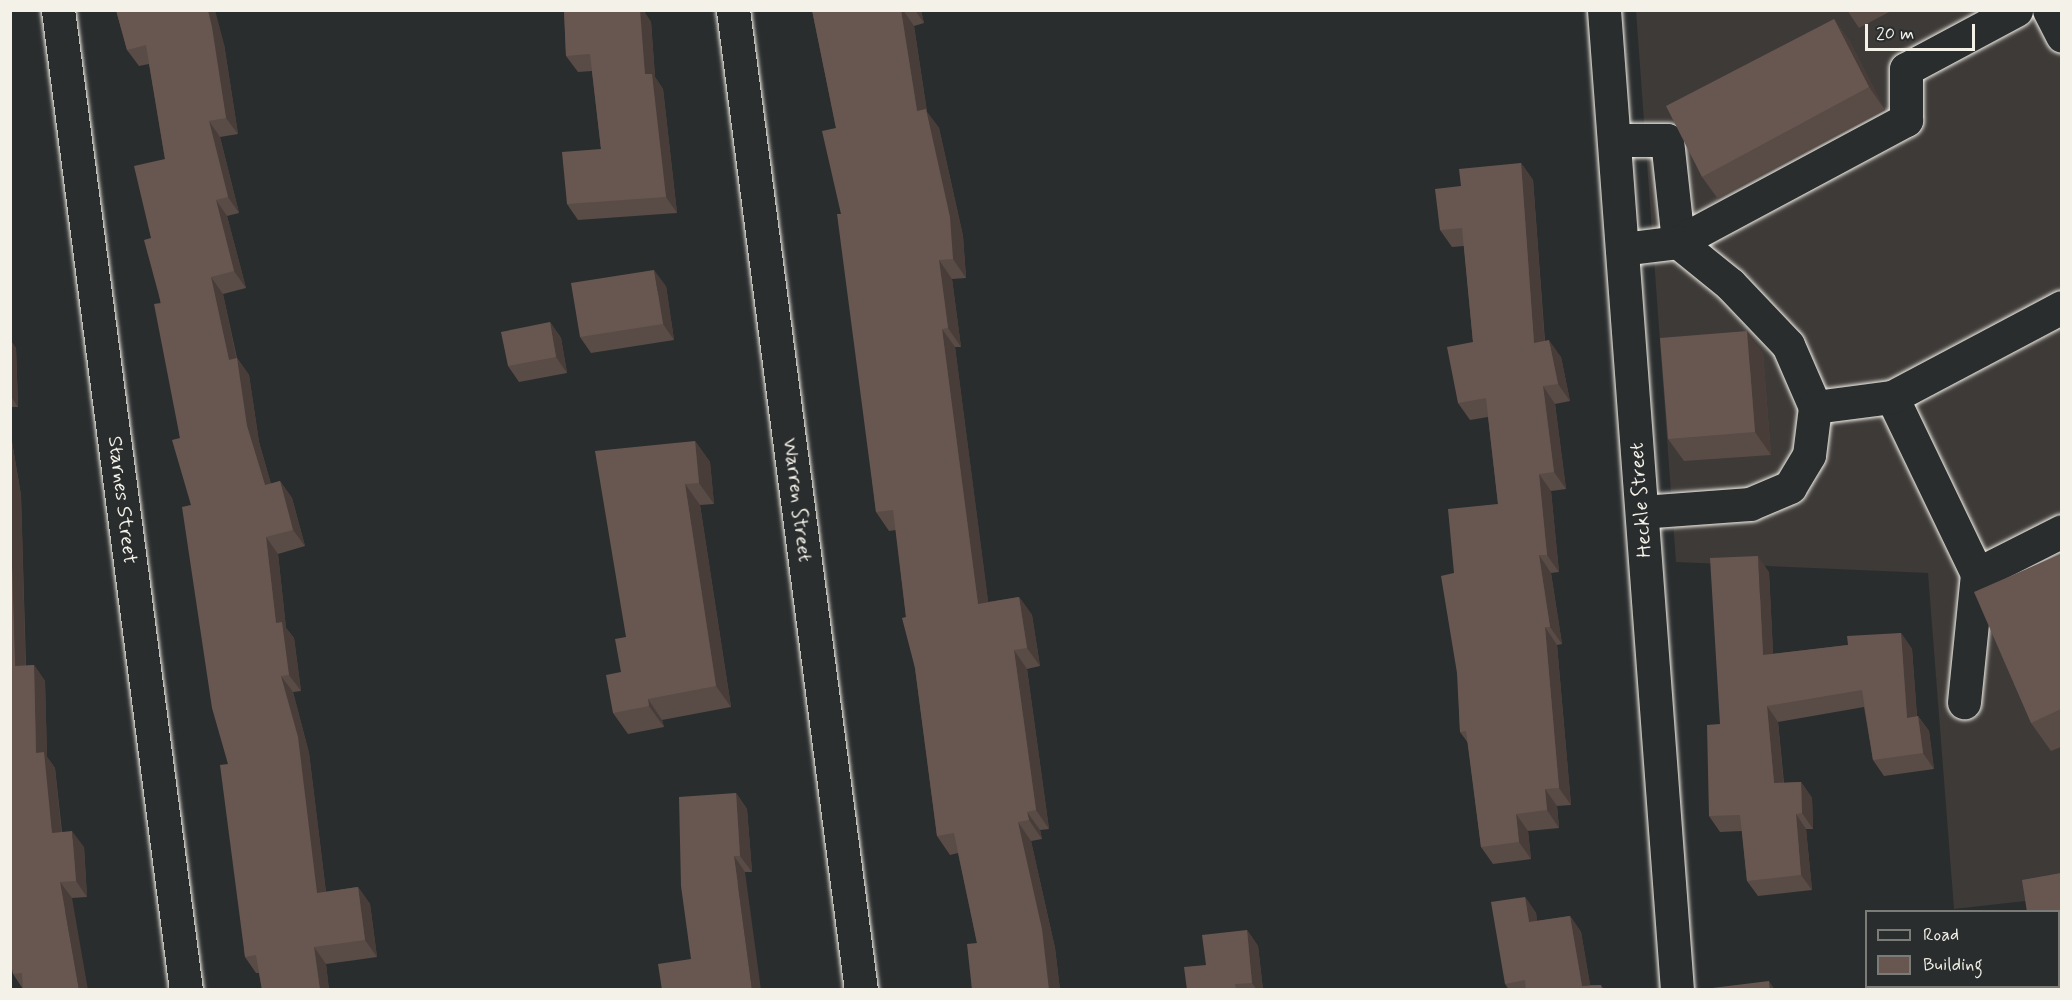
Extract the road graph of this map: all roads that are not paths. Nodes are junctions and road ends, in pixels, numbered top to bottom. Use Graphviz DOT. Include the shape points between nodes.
graph roads {
  1 [pos="58,10"];
  2 [pos="733,10"];
  3 [pos="1604,10"];
  4 [pos="2016,10"];
  5 [pos="2049,10"];
  6 [pos="2061,36"];
  7 [pos="1614,141"];
  8 [pos="1678,242"];
  9 [pos="1622,249"];
  10 [pos="2061,307"];
  11 [pos="1892,397"];
  12 [pos="1815,407"];
  13 [pos="1642,512"];
  14 [pos="2061,531"];
  15 [pos="1977,574"];
  16 [pos="1964,702"];
  17 [pos="186,990"];
  18 [pos="861,990"];
  19 [pos="1677,990"];
  1 -- 17 [label="street, Starnes Street"];
  2 -- 18 [label="street, Warren Street"];
  3 -- 7 [label="street, Heckle Street"];
  4 -- 8 [label="street" via="1906,69 1906,120"];
  5 -- 6 [label="street"];
  7 -- 8 [label="street" via="1667,140"];
  7 -- 9 [label="street, Heckle Street"];
  8 -- 9 [label="street"];
  8 -- 12 [label="street" via="1730,284 1788,345"];
  9 -- 13 [label="street, Heckle Street"];
  10 -- 11 [label="street"];
  11 -- 12 [label="street"];
  11 -- 15 [label="street"];
  12 -- 13 [label="street" via="1809,455 1790,487 1750,504"];
  13 -- 19 [label="street, Heckle Street"];
  14 -- 15 [label="street"];
  15 -- 16 [label="street"];
}
